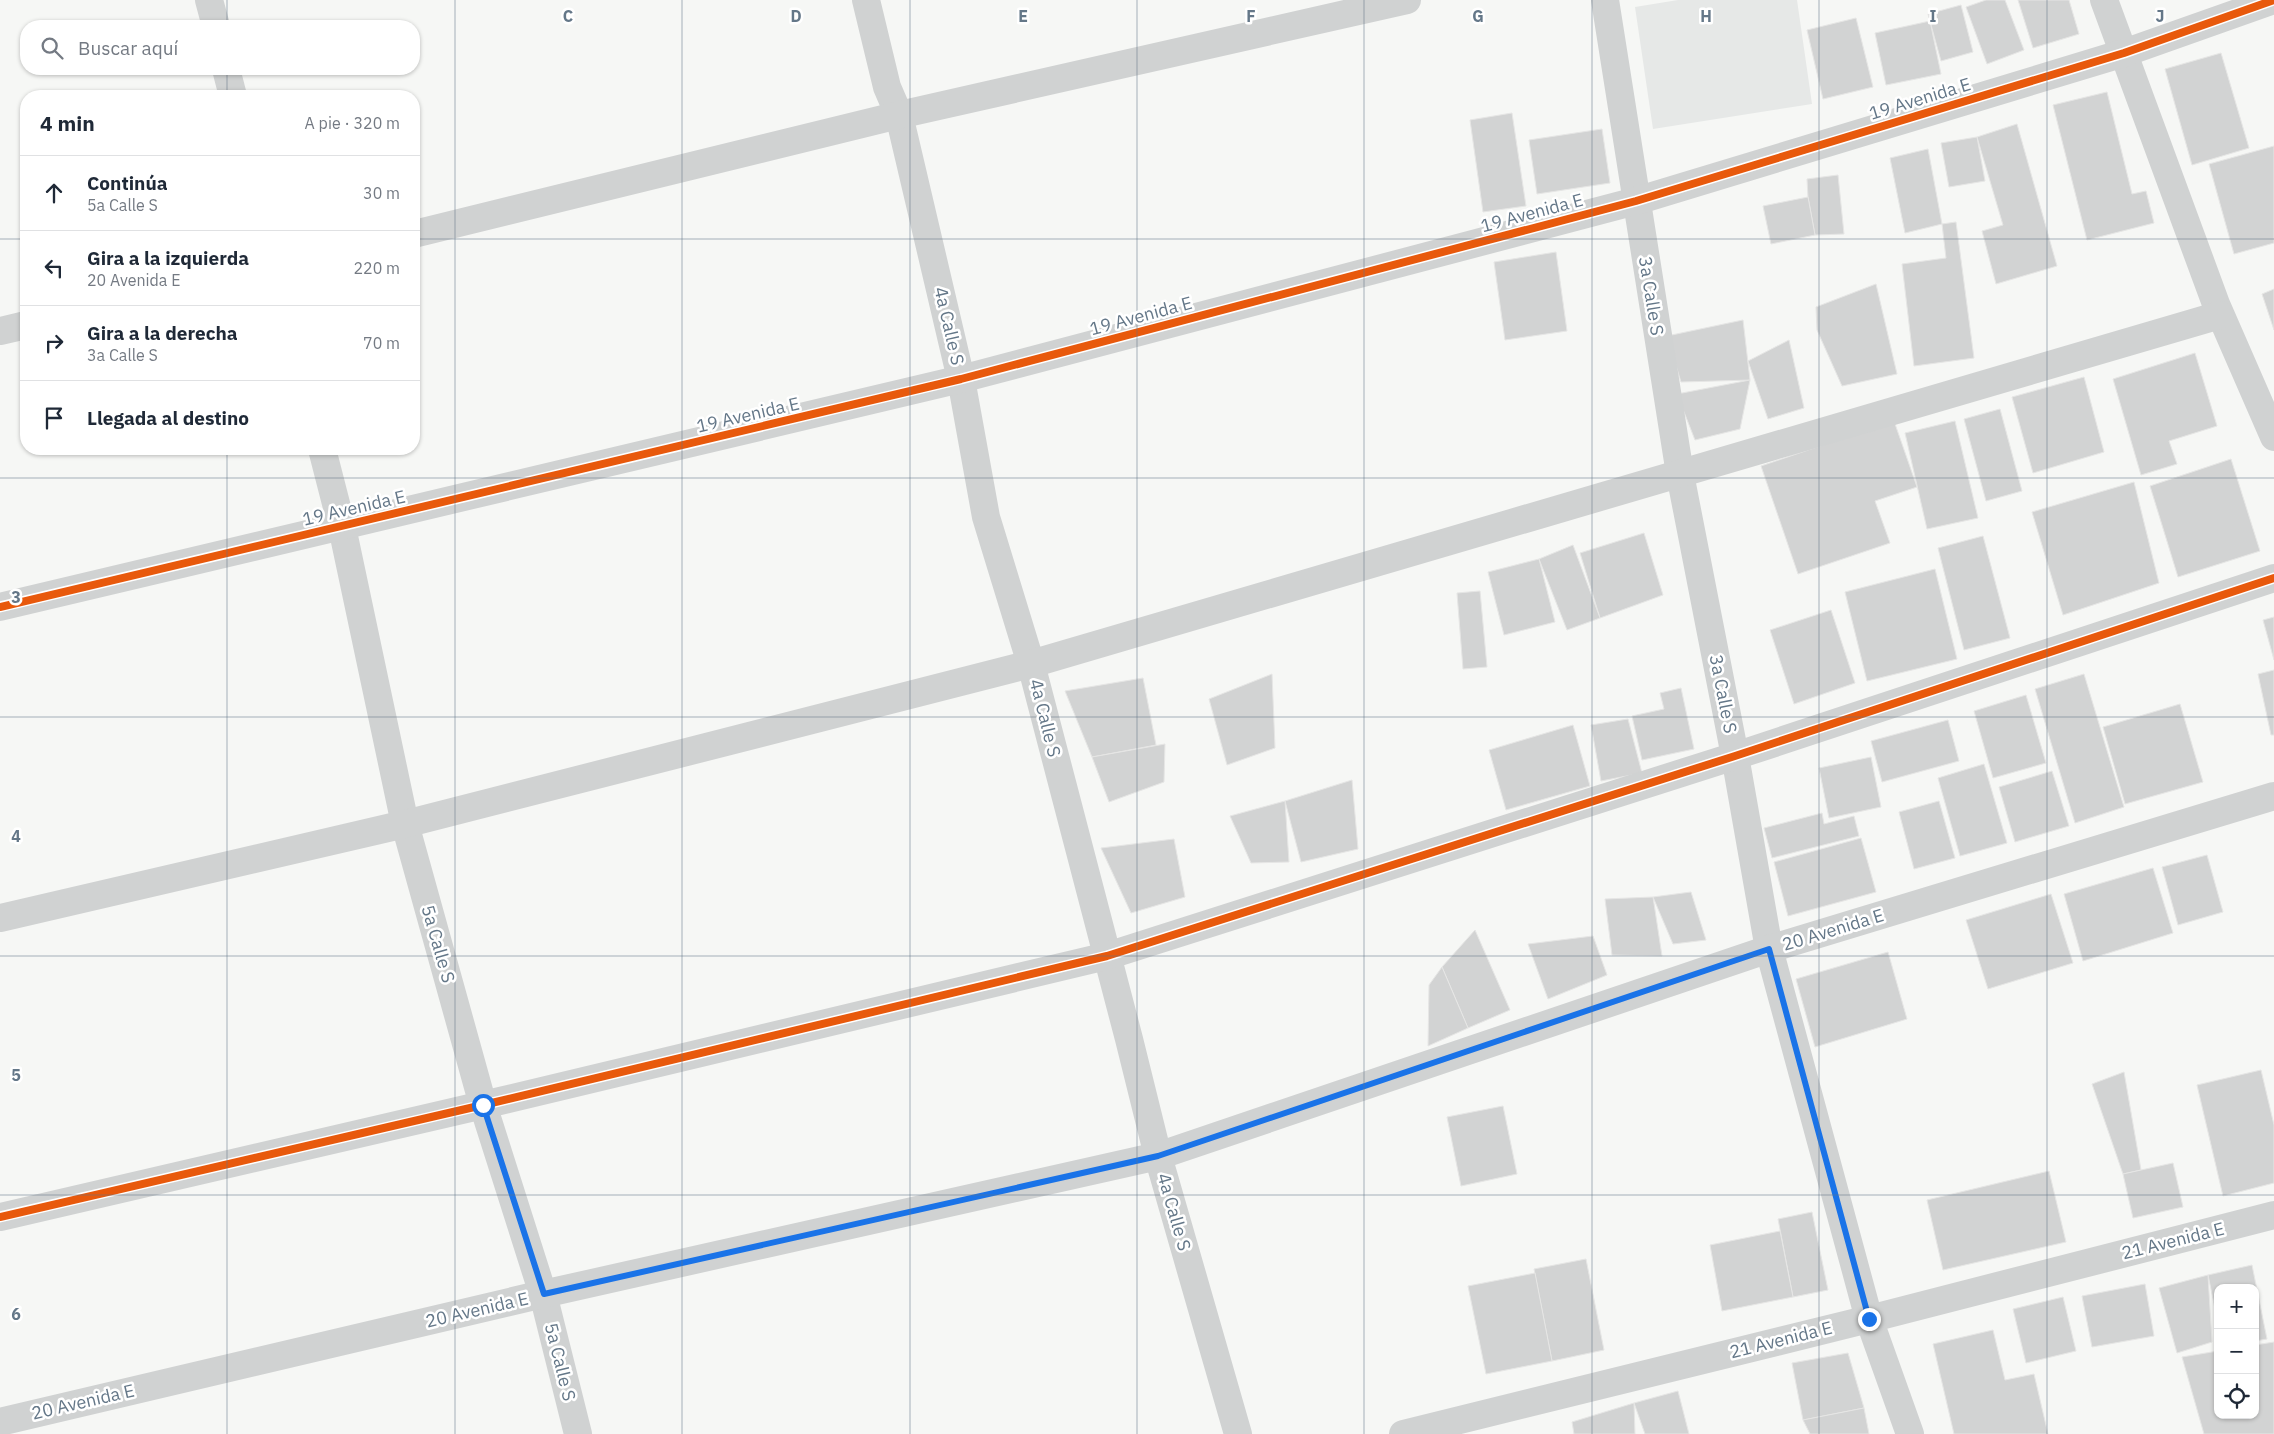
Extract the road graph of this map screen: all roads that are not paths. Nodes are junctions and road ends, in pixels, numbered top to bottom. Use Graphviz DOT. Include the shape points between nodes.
graph roads {
  1 [pos="209,0"];
  2 [pos="866,0"];
  3 [pos="1407,0"];
  4 [pos="1605,0"];
  5 [pos="2104,0"];
  6 [pos="2274,0"];
  7 [pos="214,20"];
  8 [pos="2124,53"];
  9 [pos="228,75"];
  10 [pos="231,90"];
  11 [pos="899,115"];
  12 [pos="1636,201"];
  13 [pos="420,233"];
  14 [pos="2220,315"];
  15 [pos="20,326"];
  16 [pos="0,331"];
  17 [pos="961,379"];
  18 [pos="2274,438"];
  19 [pos="324,455"];
  20 [pos="1680,474"];
  21 [pos="342,527"];
  22 [pos="2274,578"];
  23 [pos="0,607"];
  24 [pos="1031,664"];
  25 [pos="1735,756"];
  26 [pos="2274,796"];
  27 [pos="405,824"];
  28 [pos="0,918"];
  29 [pos="1769,949"];
  30 [pos="1107,956"];
  31 [pos="483,1105"];
  32 [pos="1158,1156"];
  33 [pos="2274,1215"];
  34 [pos="0,1217"];
  35 [pos="544,1294"];
  36 [pos="1869,1319"];
  37 [pos="0,1422"];
  38 [pos="578,1434"];
  39 [pos="1238,1434"];
  40 [pos="1403,1434"];
  41 [pos="1910,1434"];
  1 -- 7 [label="street"];
  2 -- 11 [label="street, 4a Calle S" via="887,87"];
  3 -- 11 [label="street"];
  4 -- 12 [label="street, 3a Calle S"];
  5 -- 8 [label="street"];
  6 -- 8 [label="street, 19 Avenida E"];
  8 -- 12 [label="street, 19 Avenida E"];
  8 -- 14 [label="street"];
  9 -- 10 [label="street"];
  11 -- 13 [label="street"];
  11 -- 17 [label="street, 4a Calle S"];
  12 -- 17 [label="street, 19 Avenida E"];
  12 -- 20 [label="street, 3a Calle S"];
  14 -- 18 [label="street"];
  14 -- 20 [label="street"];
  15 -- 16 [label="street"];
  17 -- 21 [label="street, 19 Avenida E"];
  17 -- 24 [label="street, 4a Calle S" via="986,517"];
  19 -- 21 [label="street, 5a Calle S"];
  20 -- 24 [label="street"];
  20 -- 25 [label="street, 3a Calle S"];
  21 -- 23 [label="street, 19 Avenida E"];
  21 -- 27 [label="street, 5a Calle S"];
  22 -- 25 [label="street"];
  24 -- 27 [label="street"];
  24 -- 30 [label="street, 4a Calle S"];
  25 -- 29 [label="street, 3a Calle S"];
  25 -- 30 [label="street"];
  26 -- 29 [label="street, 20 Avenida E"];
  27 -- 28 [label="street"];
  27 -- 31 [label="street, 5a Calle S"];
  29 -- 32 [label="street, 20 Avenida E"];
  29 -- 36 [label="street, 3a Calle S"];
  30 -- 31 [label="street"];
  30 -- 32 [label="street, 4a Calle S"];
  31 -- 34 [label="street"];
  31 -- 35 [label="street, 5a Calle S"];
  32 -- 35 [label="street, 20 Avenida E"];
  32 -- 39 [label="street, 4a Calle S"];
  33 -- 36 [label="street, 21 Avenida E"];
  35 -- 37 [label="street, 20 Avenida E"];
  35 -- 38 [label="street, 5a Calle S"];
  36 -- 40 [label="street, 21 Avenida E"];
  36 -- 41 [label="street, 3a Calle S"];
}
